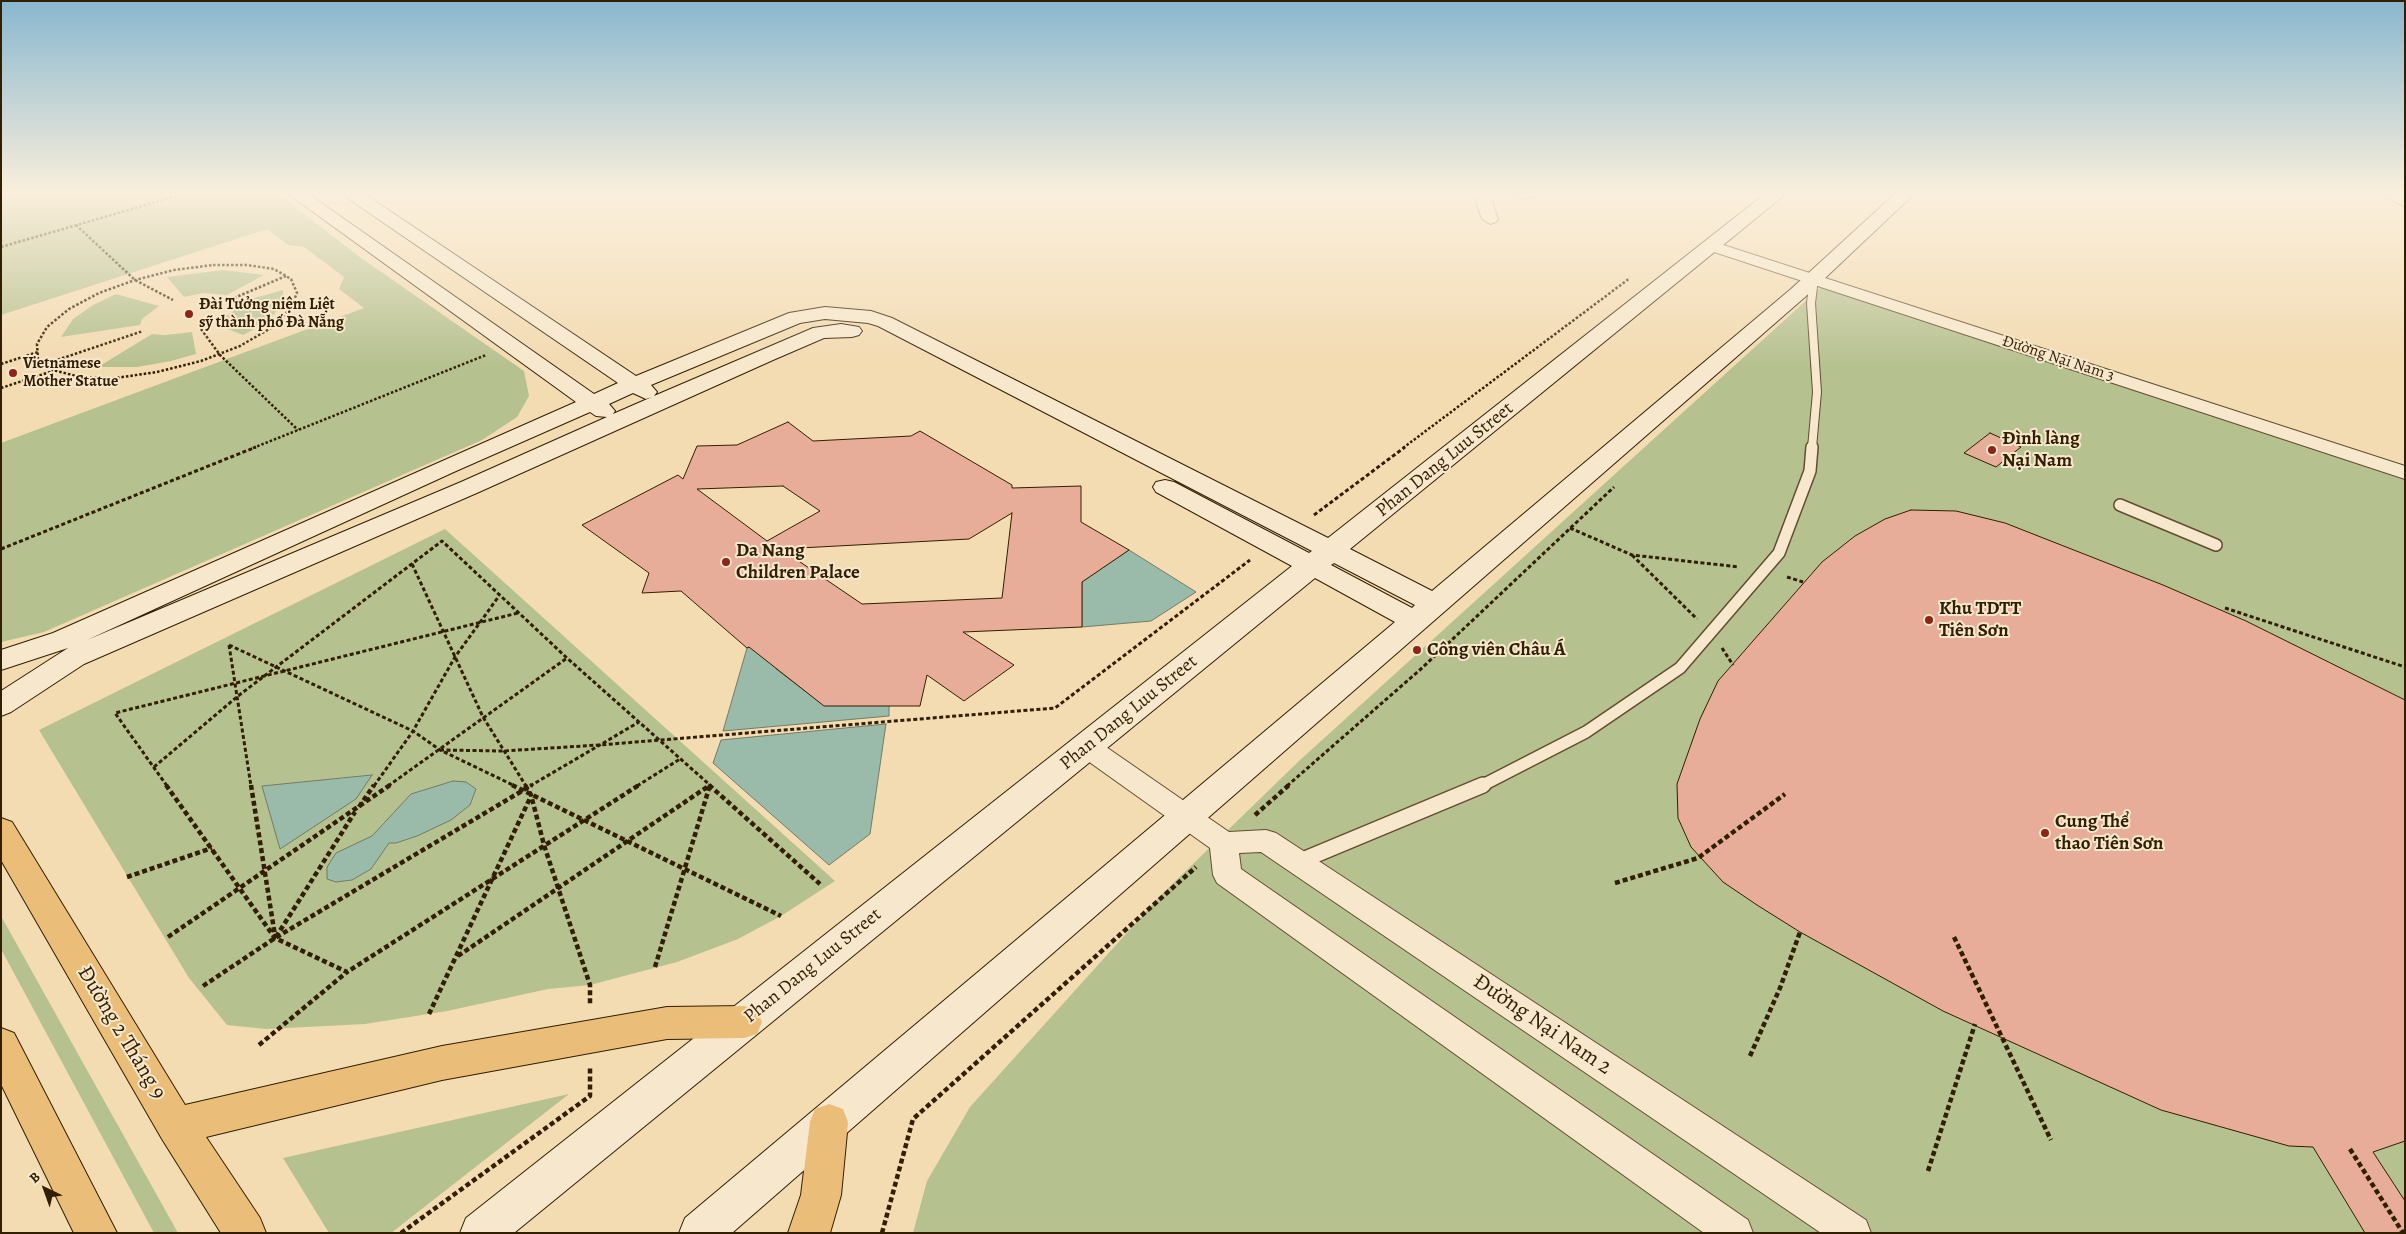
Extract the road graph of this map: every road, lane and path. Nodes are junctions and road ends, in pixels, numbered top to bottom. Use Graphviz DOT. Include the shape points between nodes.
graph roads {
  1 [pos="103,251"];
  2 [pos="381,251"];
  3 [pos="439,251"];
  4 [pos="1705,251"];
  5 [pos="1725,251"];
  6 [pos="1845,251"];
  7 [pos="286,276"];
  8 [pos="1633,276"];
  9 [pos="134,280"];
  10 [pos="1814,280"];
  11 [pos="500,292"];
  12 [pos="234,298"];
  13 [pos="173,300"];
  14 [pos="458,308"];
  15 [pos="201,329"];
  16 [pos="143,330"];
  17 [pos="38,352"];
  18 [pos="494,352"];
  19 [pos="220,355"];
  20 [pos="1,364"];
  21 [pos="45,364"];
  22 [pos="53,370"];
  23 [pos="635,384"];
  24 [pos="1,388"];
  25 [pos="659,402"];
  26 [pos="592,403"];
  27 [pos="617,421"];
  28 [pos="298,430"];
  29 [pos="2405,473"];
  30 [pos="1620,481"];
  31 [pos="2120,505"];
  32 [pos="1570,528"];
  33 [pos="1292,531"];
  34 [pos="2216,545"];
  35 [pos="1,549"];
  36 [pos="1632,555"];
  37 [pos="1254,558"];
  38 [pos="1323,558"];
  39 [pos="412,564"];
  40 [pos="1764,570"];
  41 [pos="499,596"];
  42 [pos="2225,608"];
  43 [pos="1425,612"];
  44 [pos="518,613"];
  45 [pos="480,623"];
  46 [pos="444,632"];
  47 [pos="1712,633"];
  48 [pos="455,657"];
  49 [pos="567,658"];
  50 [pos="1,660"];
  51 [pos="275,667"];
  52 [pos="2405,667"];
  53 [pos="284,671"];
  54 [pos="263,677"];
  55 [pos="236,683"];
  56 [pos="238,696"];
  57 [pos="1,706"];
  58 [pos="483,716"];
  59 [pos="639,722"];
  60 [pos="413,731"];
  61 [pos="658,739"];
  62 [pos="599,745"];
  63 [pos="1087,746"];
  64 [pos="440,750"];
  65 [pos="503,751"];
  66 [pos="680,759"];
  67 [pos="154,768"];
  68 [pos="710,785"];
  69 [pos="524,789"];
  70 [pos="1785,794"];
  71 [pos="531,795"];
  72 [pos="357,809"];
  73 [pos="1187,816"];
  74 [pos="581,820"];
  75 [pos="1,832"];
  76 [pos="624,842"];
  77 [pos="1224,843"];
  78 [pos="544,845"];
  79 [pos="212,848"];
  80 [pos="1298,862"];
  81 [pos="684,870"];
  82 [pos="265,871"];
  83 [pos="127,877"];
  84 [pos="494,877"];
  85 [pos="820,884"];
  86 [pos="1614,884"];
  87 [pos="240,888"];
  88 [pos="558,888"];
  89 [pos="780,916"];
  90 [pos="1800,932"];
  91 [pos="168,937"];
  92 [pos="1954,937"];
  93 [pos="275,938"];
  94 [pos="458,956"];
  95 [pos="655,967"];
  96 [pos="347,972"];
  97 [pos="203,986"];
  98 [pos="429,1014"];
  99 [pos="744,1022"];
  100 [pos="1975,1024"];
  101 [pos="591,1037"];
  102 [pos="1,1045"];
  103 [pos="259,1045"];
  104 [pos="1750,1056"];
  105 [pos="829,1122"];
  106 [pos="176,1126"];
  107 [pos="2051,1140"];
  108 [pos="2350,1149"];
  109 [pos="1928,1171"];
  110 [pos="96,1233"];
  111 [pos="245,1233"];
  112 [pos="401,1233"];
  113 [pos="481,1233"];
  114 [pos="700,1233"];
  115 [pos="809,1233"];
  116 [pos="882,1233"];
  117 [pos="1736,1233"];
  118 [pos="1853,1233"];
  119 [pos="2403,1233"];
  1 -- 9 [label="path"];
  2 -- 14 [label="street"];
  3 -- 11 [label="street"];
  4 -- 38 [label="street, Phan Dang Luu Street"];
  5 -- 10 [label="street, Đường Nại Nam 3"];
  6 -- 10 [label="street"];
  7 -- 9 [label="path" via="274,269 247,264 174,270"];
  7 -- 12 [label="path"];
  7 -- 19 [label="path" via="291,279 297,293 290,310 271,328"];
  8 -- 33 [label="path"];
  9 -- 13 [label="path"];
  9 -- 17 [label="path" via="69,309 47,327 37,344"];
  10 -- 29 [label="street, Đường Nại Nam 3"];
  10 -- 40 [label="lane" via="1811,303 1817,392 1810,471 1779,553"];
  10 -- 43 [label="street"];
  11 -- 14 [label="street"];
  11 -- 23 [label="street"];
  14 -- 26 [label="street"];
  15 -- 19 [label="path"];
  16 -- 21 [label="path"];
  17 -- 20 [label="path"];
  17 -- 21 [label="path" via="38,359"];
  18 -- 28 [label="path"];
  19 -- 22 [label="path" via="157,372 116,378 80,377"];
  19 -- 28 [label="path"];
  21 -- 22 [label="path"];
  22 -- 24 [label="path"];
  23 -- 25 [label="street"];
  23 -- 26 [label="street"];
  23 -- 33 [label="street" via="739,338 796,317 825,313 871,316"];
  25 -- 27 [label="street"];
  25 -- 38 [label="street" via="820,332 841,330 870,334"];
  26 -- 27 [label="street"];
  26 -- 50 [label="street" via="63,640"];
  27 -- 57 [label="street" via="74,657"];
  28 -- 35 [label="path"];
  30 -- 32 [label="path"];
  31 -- 34 [label="lane"];
  32 -- 36 [label="path"];
  32 -- 77 [label="path" via="1422,668"];
  33 -- 38 [label="street"];
  36 -- 40 [label="path"];
  36 -- 47 [label="path"];
  37 -- 61 [label="path" via="1056,708"];
  38 -- 43 [label="street"];
  38 -- 63 [label="street, Phan Dang Luu Street"];
  39 -- 41 [label="path" via="442,541"];
  39 -- 46 [label="path"];
  39 -- 51 [label="path"];
  40 -- 47 [label="lane"];
  41 -- 44 [label="path"];
  41 -- 45 [label="path"];
  42 -- 52 [label="path"];
  43 -- 73 [label="street"];
  44 -- 45 [label="path"];
  44 -- 49 [label="path"];
  45 -- 46 [label="path"];
  45 -- 48 [label="path"];
  46 -- 48 [label="path"];
  46 -- 53 [label="path"];
  47 -- 80 [label="lane" via="1680,668 1594,727 1470,792"];
  48 -- 58 [label="path"];
  48 -- 60 [label="path"];
  49 -- 58 [label="path"];
  49 -- 59 [label="path"];
  51 -- 53 [label="path"];
  51 -- 54 [label="path"];
  51 -- 55 [label="path" via="229,645"];
  53 -- 54 [label="path"];
  53 -- 60 [label="path"];
  54 -- 55 [label="path"];
  54 -- 56 [label="path"];
  55 -- 56 [label="path"];
  55 -- 67 [label="path" via="115,713"];
  56 -- 67 [label="path"];
  56 -- 82 [label="path"];
  58 -- 64 [label="path"];
  58 -- 65 [label="path"];
  59 -- 61 [label="path"];
  59 -- 62 [label="path"];
  60 -- 64 [label="path"];
  60 -- 72 [label="path"];
  61 -- 62 [label="path"];
  61 -- 66 [label="path"];
  62 -- 65 [label="path"];
  62 -- 69 [label="path"];
  63 -- 73 [label="street"];
  63 -- 99 [label="street, Phan Dang Luu Street"];
  64 -- 65 [label="path"];
  64 -- 69 [label="path"];
  64 -- 72 [label="path"];
  65 -- 69 [label="path"];
  66 -- 68 [label="path"];
  66 -- 74 [label="path"];
  67 -- 79 [label="path"];
  68 -- 76 [label="path"];
  68 -- 81 [label="path"];
  68 -- 85 [label="path"];
  69 -- 71 [label="path"];
  69 -- 93 [label="path"];
  70 -- 86 [label="path" via="1698,858"];
  71 -- 74 [label="path"];
  71 -- 78 [label="path"];
  71 -- 84 [label="path"];
  72 -- 82 [label="path"];
  72 -- 93 [label="path"];
  73 -- 77 [label="street"];
  73 -- 105 [label="street"];
  74 -- 76 [label="path"];
  74 -- 78 [label="path"];
  75 -- 106 [label="main road, Đường 2 Tháng 9"];
  76 -- 81 [label="path"];
  76 -- 88 [label="path"];
  77 -- 80 [label="street, Đường Nại Nam 2" via="1266,841"];
  77 -- 116 [label="path" via="913,1120"];
  77 -- 117 [label="street" via="1227,875"];
  78 -- 84 [label="path"];
  78 -- 88 [label="path"];
  79 -- 83 [label="path"];
  79 -- 87 [label="path"];
  80 -- 118 [label="street, Đường Nại Nam 2"];
  81 -- 89 [label="path"];
  81 -- 95 [label="path"];
  82 -- 87 [label="path"];
  82 -- 93 [label="path"];
  84 -- 94 [label="path"];
  84 -- 96 [label="path"];
  87 -- 91 [label="path"];
  87 -- 93 [label="path"];
  88 -- 94 [label="path"];
  88 -- 101 [label="path" via="590,985"];
  90 -- 104 [label="path"];
  92 -- 107 [label="path"];
  93 -- 96 [label="path"];
  93 -- 97 [label="path"];
  94 -- 98 [label="path"];
  96 -- 103 [label="path"];
  99 -- 101 [label="main road" via="667,1023"];
  99 -- 113 [label="street, Phan Dang Luu Street"];
  100 -- 109 [label="path"];
  101 -- 106 [label="main road" via="442,1063"];
  101 -- 112 [label="path" via="590,1096"];
  102 -- 110 [label="main road"];
  105 -- 114 [label="street"];
  105 -- 115 [label="main road" via="822,1196"];
  106 -- 111 [label="main road, Đường 2 Tháng 9"];
  108 -- 119 [label="path"];
}
